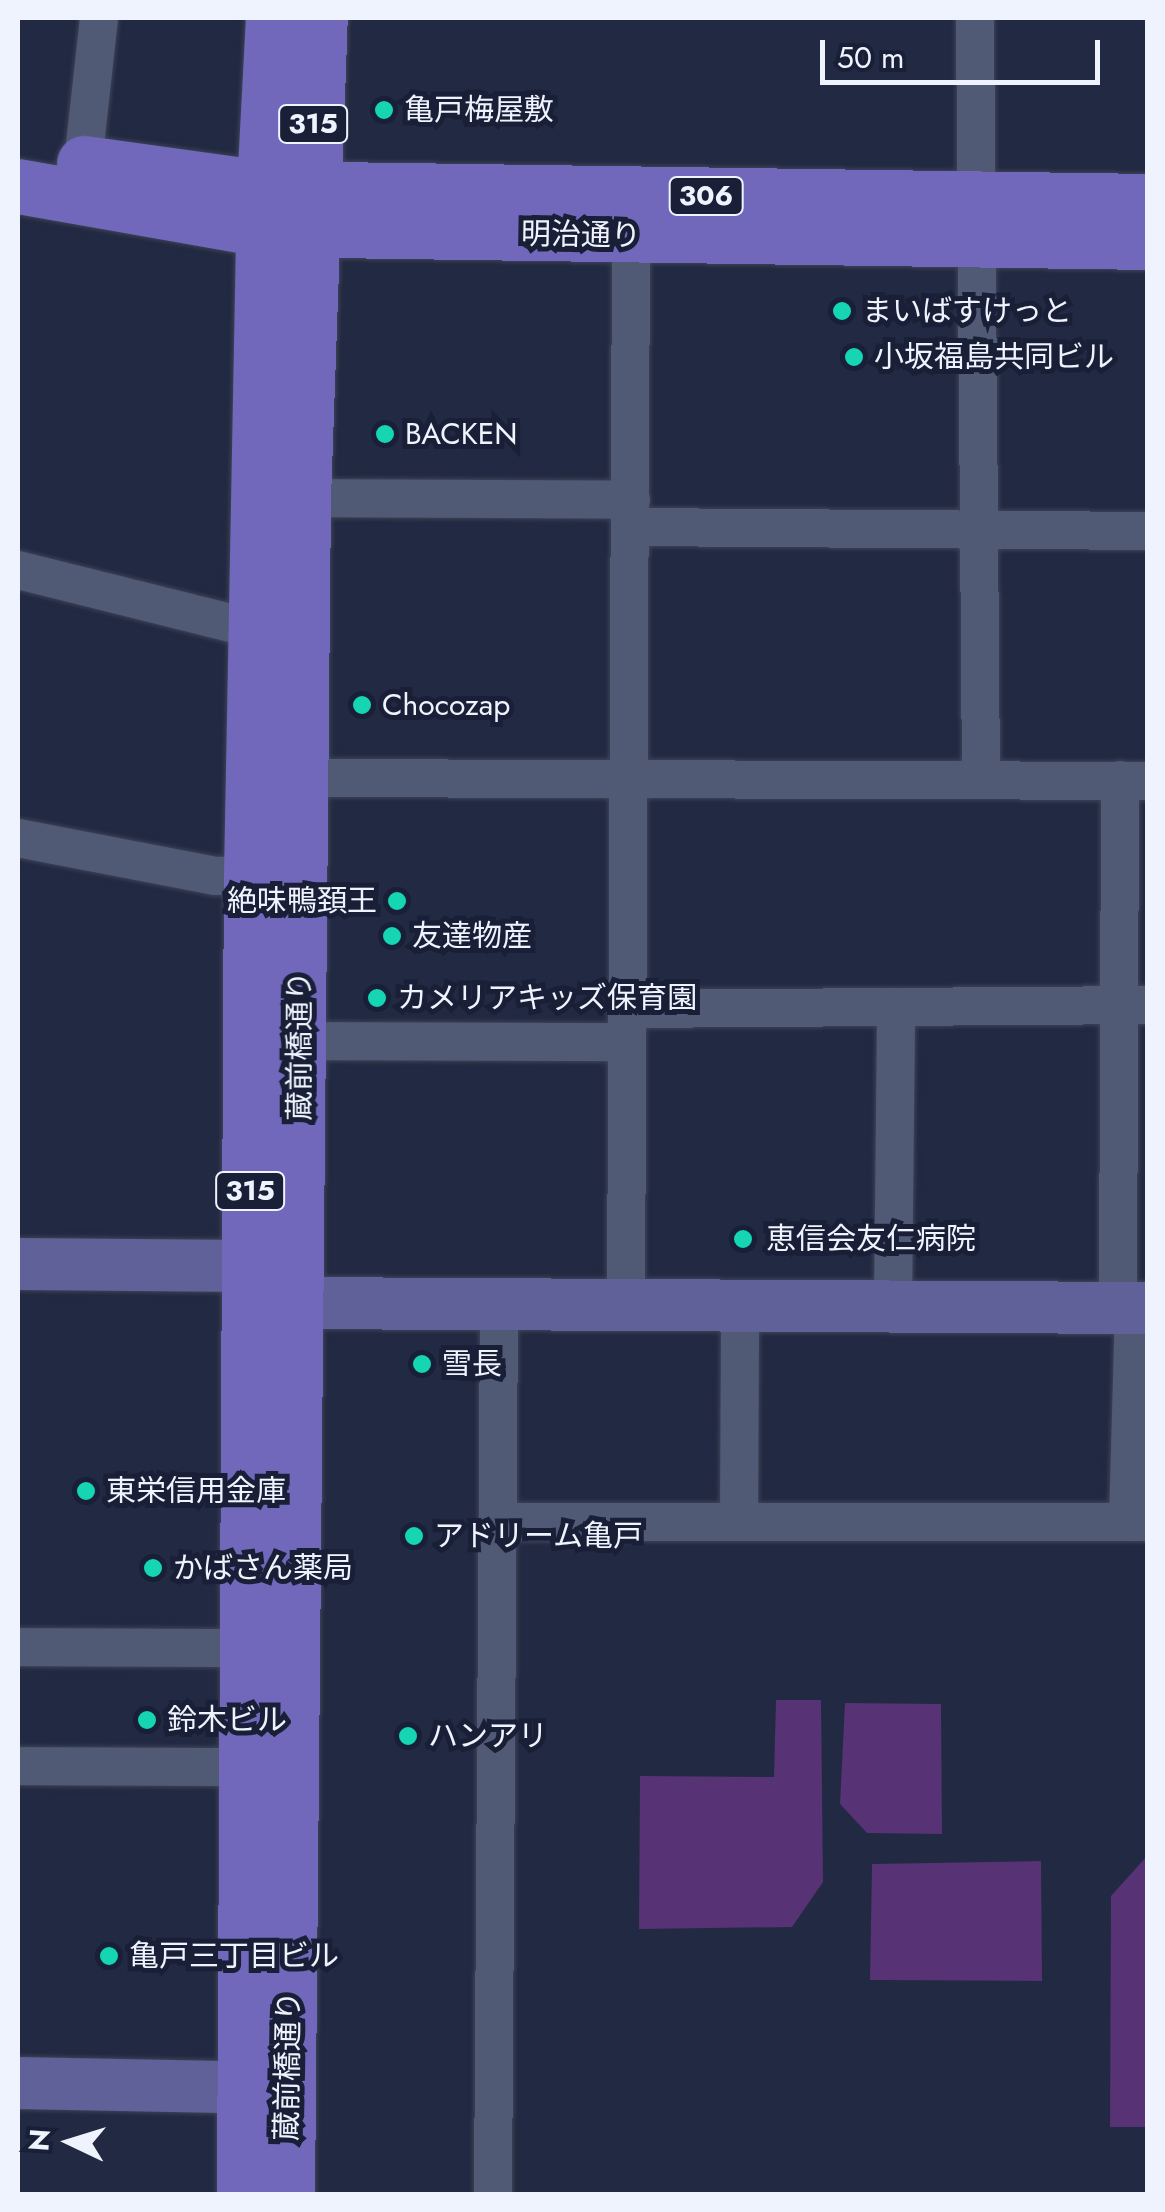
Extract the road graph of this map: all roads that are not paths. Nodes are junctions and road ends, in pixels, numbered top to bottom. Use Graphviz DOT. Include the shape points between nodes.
graph roads {
  1 [pos="99,18"];
  2 [pos="274,18"];
  3 [pos="320,18"];
  4 [pos="975,18"];
  5 [pos="18,150"];
  6 [pos="83,163"];
  7 [pos="18,186"];
  8 [pos="1148,201"];
  9 [pos="287,210"];
  10 [pos="977,221"];
  11 [pos="631,235"];
  12 [pos="1148,242"];
  13 [pos="302,498"];
  14 [pos="632,514"];
  15 [pos="978,531"];
  16 [pos="1148,531"];
  17 [pos="18,570"];
  18 [pos="255,630"];
  19 [pos="300,778"];
  20 [pos="628,779"];
  21 [pos="980,779"];
  22 [pos="1134,781"];
  23 [pos="18,838"];
  24 [pos="251,876"];
  25 [pos="1134,1005"];
  26 [pos="896,1008"];
  27 [pos="627,1025"];
  28 [pos="300,1041"];
  29 [pos="18,1264"];
  30 [pos="250,1266"];
  31 [pos="298,1303"];
  32 [pos="626,1303"];
  33 [pos="499,1304"];
  34 [pos="740,1306"];
  35 [pos="893,1306"];
  36 [pos="1133,1308"];
  37 [pos="499,1522"];
  38 [pos="739,1522"];
  39 [pos="1138,1522"];
  40 [pos="18,1647"];
  41 [pos="247,1648"];
  42 [pos="18,1766"];
  43 [pos="246,1767"];
  44 [pos="18,2083"];
  45 [pos="266,2088"];
  46 [pos="244,2194"];
  47 [pos="287,2194"];
  48 [pos="493,2194"];
  1 -- 6 [label="street"];
  2 -- 9 [label="main road, 蔵前橋通り / 315"];
  3 -- 9 [label="main road, 蔵前橋通り / 315"];
  4 -- 10 [label="street"];
  5 -- 6 [label="main road, 明治通り / 306"];
  6 -- 9 [label="main road, 明治通り / 306"];
  7 -- 9 [label="main road, 明治通り / 306"];
  8 -- 10 [label="main road, 明治通り / 306"];
  9 -- 10 [label="main road, 明治通り / 306"];
  9 -- 11 [label="main road, 明治通り / 306"];
  9 -- 13 [label="main road, 蔵前橋通り / 315"];
  9 -- 18 [label="main road, 蔵前橋通り / 315"];
  10 -- 11 [label="main road, 明治通り / 306"];
  10 -- 12 [label="main road, 明治通り / 306"];
  10 -- 15 [label="street"];
  11 -- 14 [label="street"];
  13 -- 14 [label="street"];
  13 -- 19 [label="main road, 蔵前橋通り / 315"];
  14 -- 15 [label="street"];
  14 -- 20 [label="street"];
  15 -- 16 [label="street"];
  15 -- 21 [label="street"];
  17 -- 18 [label="street"];
  18 -- 24 [label="main road, 蔵前橋通り / 315"];
  19 -- 20 [label="street"];
  19 -- 28 [label="main road, 蔵前橋通り / 315"];
  20 -- 21 [label="street"];
  20 -- 27 [label="street"];
  21 -- 22 [label="street"];
  22 -- 25 [label="street"];
  23 -- 24 [label="street" via="215,876"];
  24 -- 30 [label="main road, 蔵前橋通り / 315"];
  25 -- 26 [label="street"];
  25 -- 36 [label="street"];
  26 -- 27 [label="street"];
  26 -- 35 [label="street"];
  27 -- 28 [label="street"];
  27 -- 32 [label="street"];
  28 -- 31 [label="main road, 蔵前橋通り / 315"];
  29 -- 30 [label="street"];
  30 -- 31 [label="street"];
  30 -- 41 [label="main road, 蔵前橋通り / 315"];
  31 -- 33 [label="street"];
  31 -- 45 [label="main road, 蔵前橋通り / 315"];
  32 -- 33 [label="street"];
  32 -- 34 [label="street"];
  33 -- 37 [label="street"];
  34 -- 35 [label="street"];
  34 -- 38 [label="street"];
  35 -- 36 [label="street"];
  36 -- 39 [label="street"];
  37 -- 38 [label="street"];
  37 -- 48 [label="street"];
  38 -- 39 [label="street"];
  40 -- 41 [label="street"];
  41 -- 43 [label="main road, 蔵前橋通り / 315"];
  42 -- 43 [label="street"];
  43 -- 45 [label="main road, 蔵前橋通り / 315"];
  44 -- 45 [label="street"];
  45 -- 46 [label="main road, 蔵前橋通り / 315"];
  45 -- 47 [label="main road, 蔵前橋通り / 315"];
}
